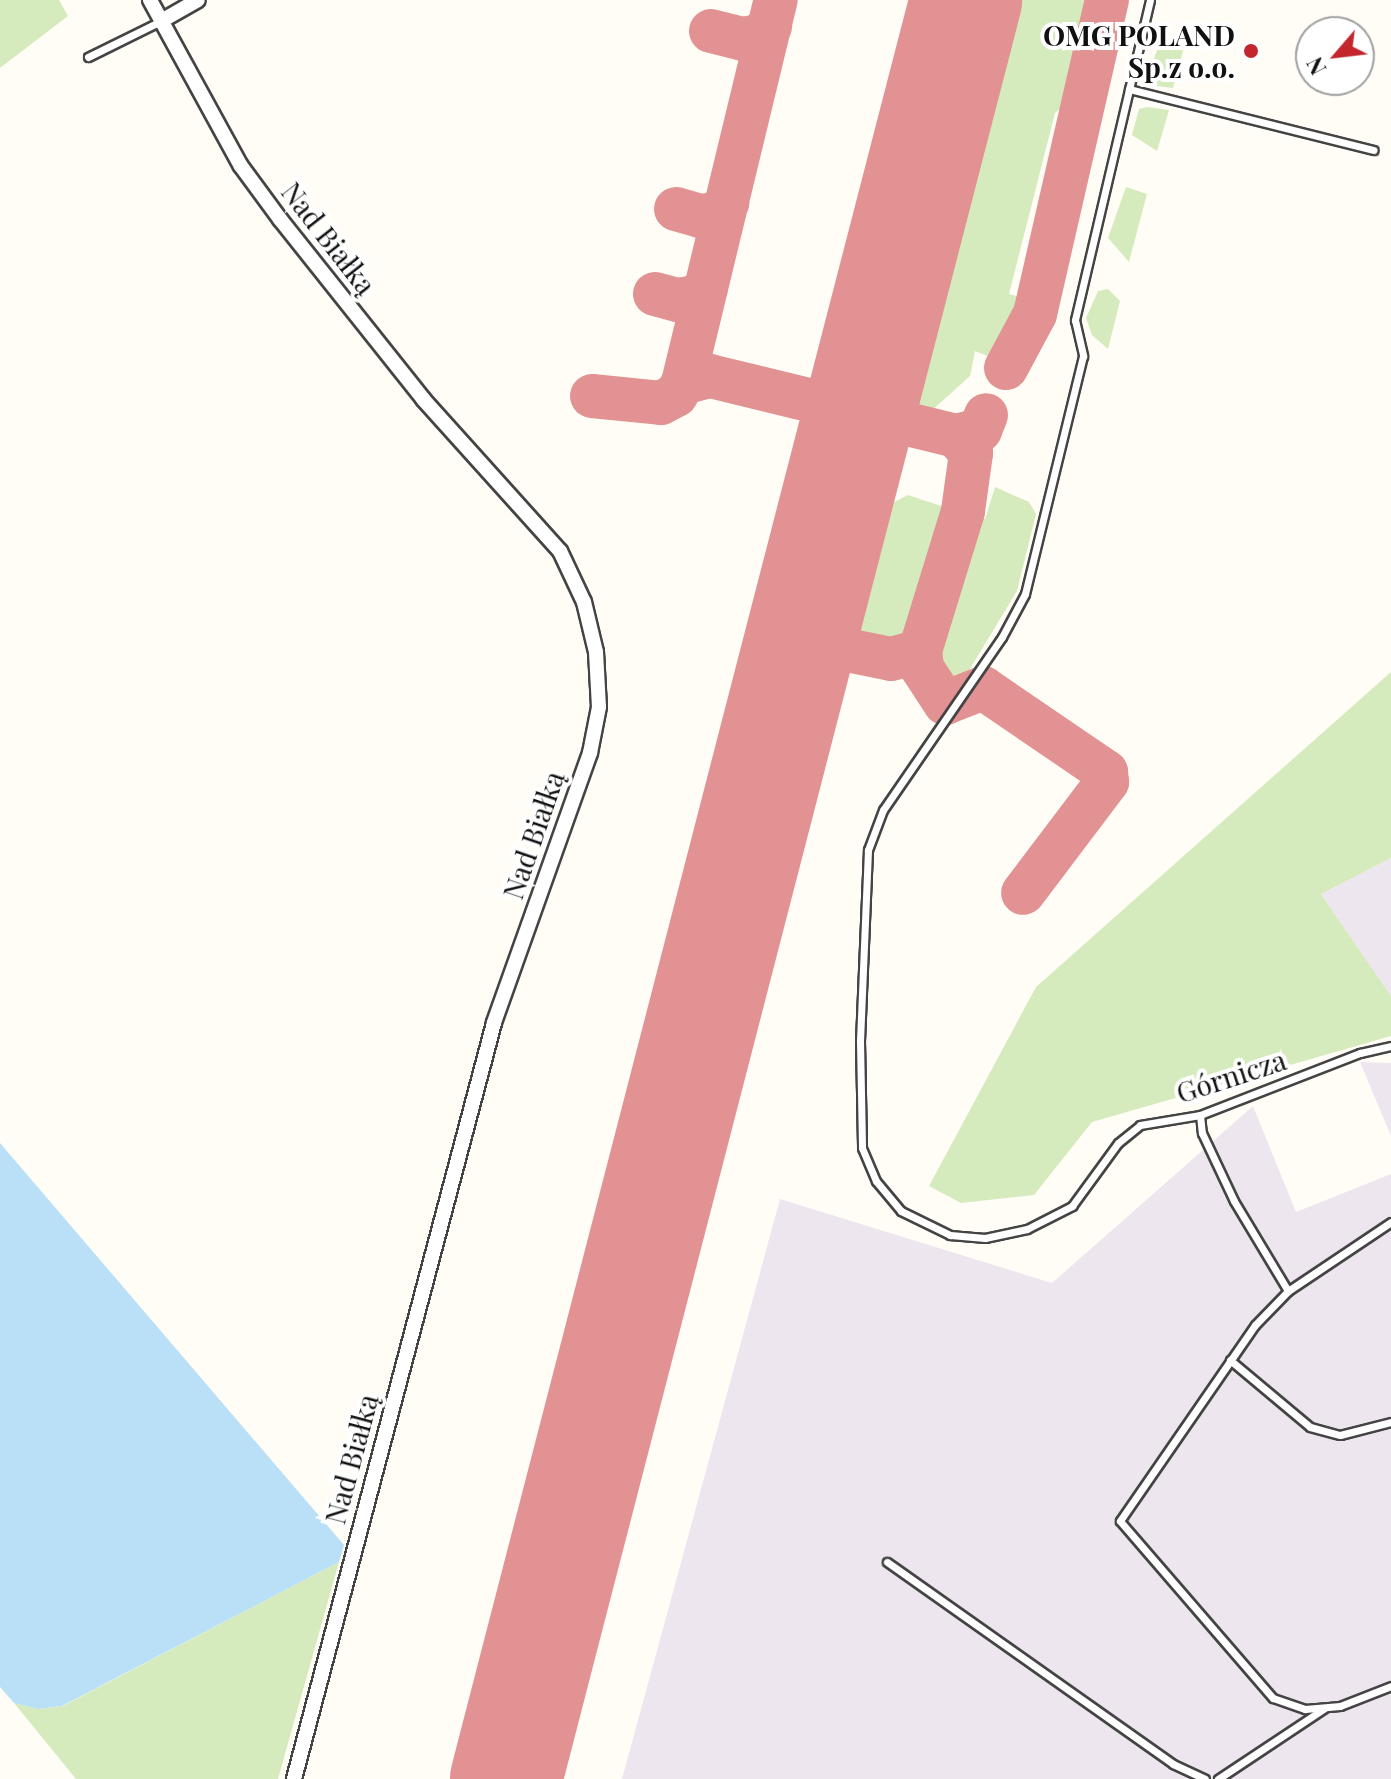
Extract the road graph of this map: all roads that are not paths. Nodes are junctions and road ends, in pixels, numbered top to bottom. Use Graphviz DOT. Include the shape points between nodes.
graph roads {
  1 [pos="150,0"];
  2 [pos="198,0"];
  3 [pos="1150,0"];
  4 [pos="163,20"];
  5 [pos="88,57"];
  6 [pos="1129,89"];
  7 [pos="1373,150"];
  8 [pos="1391,1046"];
  9 [pos="1200,1115"];
  10 [pos="1391,1222"];
  11 [pos="1288,1291"];
  12 [pos="1230,1360"];
  13 [pos="1391,1422"];
  14 [pos="887,1562"];
  15 [pos="1391,1686"];
  16 [pos="1327,1707"];
  17 [pos="294,1779"];
  18 [pos="1205,1779"];
  19 [pos="1218,1779"];
  1 -- 4 [label="street, Nad Białką"];
  2 -- 4 [label="street"];
  3 -- 6 [label="lane"];
  4 -- 5 [label="lane"];
  4 -- 17 [label="street, Nad Białką" via="241,166 280,219 423,399 560,551 584,602 596,652 599,707 590,753 494,1023"];
  6 -- 7 [label="lane"];
  6 -- 9 [label="lane, Górnicza" via="1075,320 1083,356 1025,594 1002,637 883,810 868,850 859,1131 867,1163 890,1200 915,1221 969,1238 1027,1229 1072,1206 1132,1130 1148,1122"];
  8 -- 9 [label="lane, Górnicza"];
  9 -- 11 [label="lane" via="1202,1133 1234,1201"];
  10 -- 11 [label="lane"];
  11 -- 12 [label="lane"];
  12 -- 13 [label="lane" via="1310,1427 1340,1435"];
  12 -- 16 [label="lane" via="1120,1521 1273,1698 1305,1709"];
  14 -- 18 [label="lane" via="1173,1764"];
  15 -- 16 [label="lane"];
  16 -- 19 [label="lane"];
}
